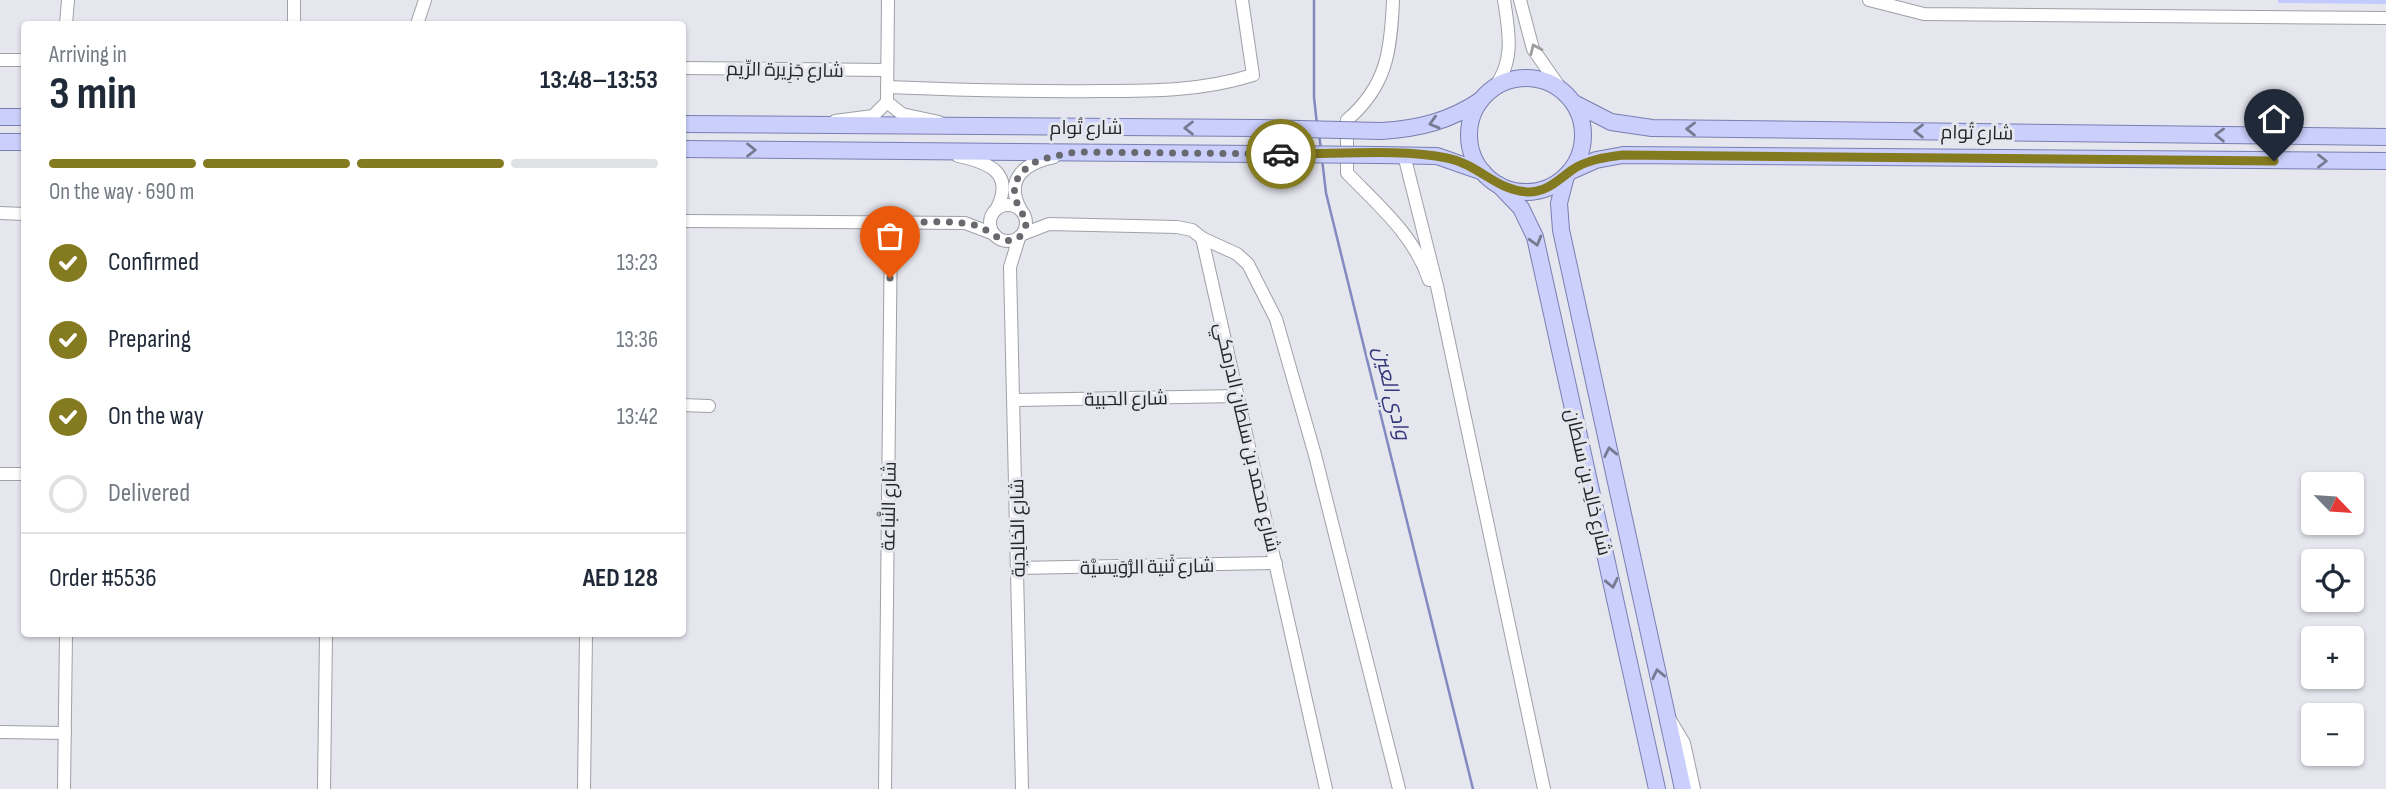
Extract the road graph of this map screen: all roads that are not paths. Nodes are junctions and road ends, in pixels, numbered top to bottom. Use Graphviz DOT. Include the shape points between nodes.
graph roads {
  1 [pos="68,0"];
  2 [pos="294,0"];
  3 [pos="425,0"];
  4 [pos="888,0"];
  5 [pos="1242,0"];
  6 [pos="1393,0"];
  7 [pos="1504,0"];
  8 [pos="1520,0"];
  9 [pos="1869,0"];
  10 [pos="2386,18"];
  11 [pos="67,21"];
  12 [pos="294,21"];
  13 [pos="419,21"];
  14 [pos="0,60"];
  15 [pos="21,60"];
  16 [pos="686,68"];
  17 [pos="887,70"];
  18 [pos="887,87"];
  19 [pos="1489,93"];
  20 [pos="1569,97"];
  21 [pos="887,102"];
  22 [pos="21,110"];
  23 [pos="0,115"];
  24 [pos="21,117"];
  25 [pos="686,124"];
  26 [pos="827,124"];
  27 [pos="949,126"];
  28 [pos="2386,136"];
  29 [pos="0,142"];
  30 [pos="21,142"];
  31 [pos="686,149"];
  32 [pos="933,152"];
  33 [pos="1075,152"];
  34 [pos="1404,155"];
  35 [pos="2386,161"];
  36 [pos="1483,172"];
  37 [pos="1569,173"];
  38 [pos="1499,185"];
  39 [pos="996,210"];
  40 [pos="1022,210"];
  41 [pos="0,213"];
  42 [pos="21,214"];
  43 [pos="686,221"];
  44 [pos="891,223"];
  45 [pos="965,223"];
  46 [pos="1049,225"];
  47 [pos="996,236"];
  48 [pos="1021,236"];
  49 [pos="1202,238"];
  50 [pos="1010,267"];
  51 [pos="1447,337"];
  52 [pos="1238,396"];
  53 [pos="1014,400"];
  54 [pos="686,405"];
  55 [pos="709,406"];
  56 [pos="0,474"];
  57 [pos="21,474"];
  58 [pos="1276,563"];
  59 [pos="1018,568"];
  60 [pos="66,637"];
  61 [pos="326,637"];
  62 [pos="586,637"];
  63 [pos="1667,716"];
  64 [pos="0,732"];
  65 [pos="65,733"];
  66 [pos="64,789"];
  67 [pos="324,789"];
  68 [pos="584,789"];
  69 [pos="885,789"];
  70 [pos="1022,789"];
  71 [pos="1326,789"];
  72 [pos="1399,789"];
  73 [pos="1544,789"];
  74 [pos="1657,789"];
  75 [pos="1683,789"];
  76 [pos="1694,789"];
  1 -- 11 [label="street"];
  2 -- 12 [label="street"];
  3 -- 13 [label="street"];
  4 -- 17 [label="street"];
  5 -- 18 [label="street" via="1253,75 1223,84 1143,93"];
  6 -- 51 [label="street" via="1388,60 1375,91 1347,120 1347,173 1414,246"];
  7 -- 19 [label="street" via="1510,50 1503,77"];
  20 -- 8 [label="street, one-way" via="1533,49"];
  9 -- 10 [label="street" via="1924,14"];
  14 -- 15 [label="street"];
  16 -- 17 [label="street, شارع جَزِيرة الرِّيم"];
  17 -- 18 [label="street"];
  18 -- 21 [label="street"];
  19 -- 20 [label="main road" via="1508,81 1537,79"];
  19 -- 27 [label="main road, شارع تُوام, one-way, bridge" via="1444,120 1381,131"];
  19 -- 36 [label="main road" via="1470,128 1475,159"];
  28 -- 20 [label="main road, شارع تُوام, one-way" via="1652,128 1611,122"];
  20 -- 37 [label="main road" via="1580,116 1583,144"];
  21 -- 26 [label="street" via="873,116"];
  21 -- 27 [label="street" via="902,114"];
  22 -- 23 [label="street"];
  23 -- 24 [label="main road"];
  25 -- 26 [label="main road, شارع تُوام"];
  26 -- 27 [label="main road, شارع تُوام"];
  29 -- 30 [label="main road"];
  31 -- 32 [label="main road, شارع تُوام, one-way"];
  32 -- 33 [label="main road, شارع تُوام"];
  32 -- 39 [label="street" via="974,160 996,170 1003,185"];
  33 -- 34 [label="main road, شارع تُوام, bridge"];
  33 -- 40 [label="street" via="1025,167 1014,187"];
  34 -- 36 [label="main road, شارع تُوام" via="1453,159"];
  34 -- 51 [label="street"];
  37 -- 35 [label="main road, شارع تُوام, one-way" via="1596,160 1623,155"];
  36 -- 38 [label="main road"];
  37 -- 38 [label="main road" via="1534,192"];
  63 -- 37 [label="main road, شارع خالِد بن سلطان, one-way" via="1561,230 1559,203"];
  38 -- 74 [label="main road, شارع خالِد بن سلطان, one-way" via="1521,208 1535,237"];
  39 -- 40 [label="street" via="1011,205"];
  39 -- 45 [label="street"];
  39 -- 47 [label="street" via="990,220"];
  40 -- 46 [label="street"];
  40 -- 48 [label="street" via="1027,223"];
  41 -- 42 [label="street"];
  43 -- 44 [label="street"];
  44 -- 45 [label="street"];
  44 -- 69 [label="street, شارع النَّباعة"];
  45 -- 47 [label="street"];
  46 -- 48 [label="street"];
  46 -- 49 [label="street" via="1186,227"];
  47 -- 48 [label="street" via="1009,242"];
  47 -- 50 [label="street, شارع الخالِدية"];
  48 -- 50 [label="street, شارع الخالِدية"];
  49 -- 52 [label="street, شارع محمد بن سلطان الدرمكي"];
  49 -- 72 [label="street" via="1248,264 1276,319"];
  50 -- 53 [label="street, شارع الخالِدية"];
  51 -- 73 [label="street"];
  52 -- 53 [label="street, شارع الحبية"];
  52 -- 58 [label="street, شارع محمد بن سلطان الدرمكي"];
  53 -- 59 [label="street, شارع الخالِدية"];
  54 -- 55 [label="street"];
  56 -- 57 [label="street"];
  58 -- 59 [label="street, شارع ثَنية الرُّوَيسيَّة"];
  58 -- 71 [label="street, شارع محمد بن سلطان الدرمكي"];
  59 -- 70 [label="street, شارع الخالِدية"];
  60 -- 65 [label="street"];
  61 -- 67 [label="street"];
  62 -- 68 [label="street"];
  63 -- 75 [label="main road, شارع خالِد بن سلطان"];
  63 -- 76 [label="street" via="1684,743"];
  64 -- 65 [label="street"];
  65 -- 66 [label="street"];
}
